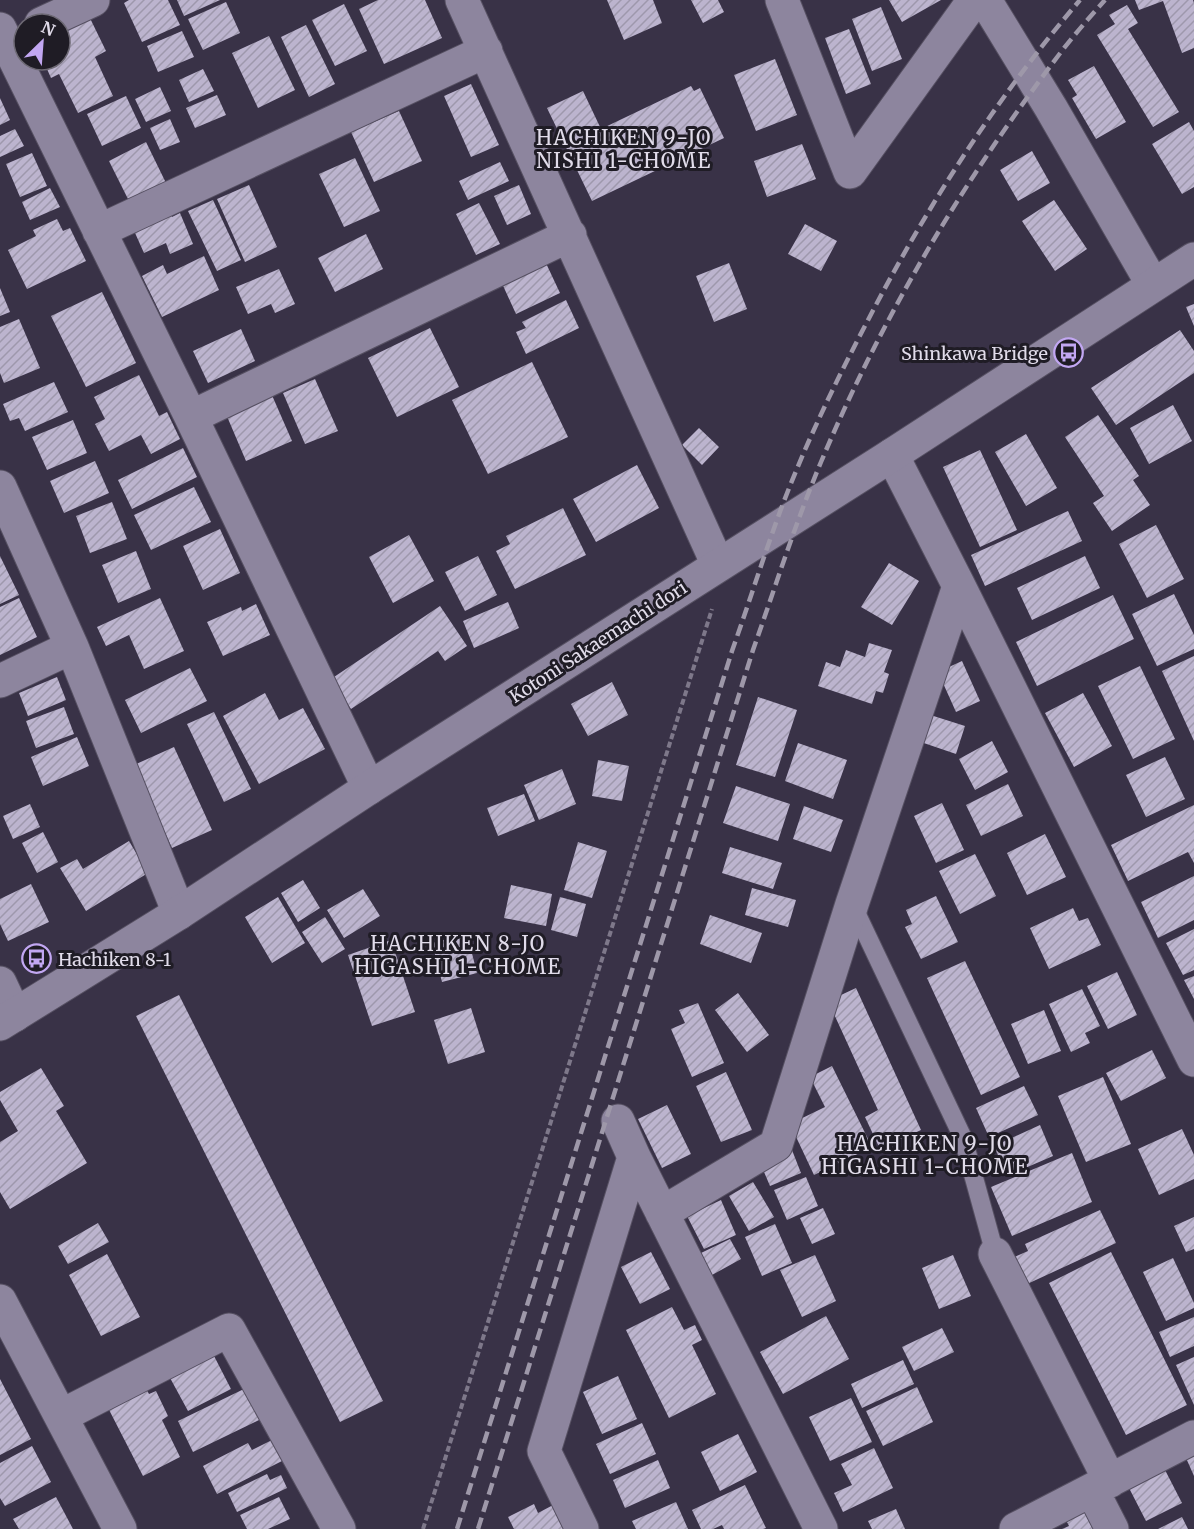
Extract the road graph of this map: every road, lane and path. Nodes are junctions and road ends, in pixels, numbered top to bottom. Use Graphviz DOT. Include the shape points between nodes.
graph roads {
  1 [pos="93,0"];
  2 [pos="462,0"];
  3 [pos="782,0"];
  4 [pos="974,0"];
  5 [pos="985,0"];
  6 [pos="67,12"];
  7 [pos="7,36"];
  8 [pos="486,51"];
  9 [pos="99,231"];
  10 [pos="570,235"];
  11 [pos="1194,259"];
  12 [pos="1153,285"];
  13 [pos="191,417"];
  14 [pos="892,454"];
  15 [pos="0,487"];
  16 [pos="718,565"];
  17 [pos="959,586"];
  18 [pos="713,606"];
  19 [pos="72,647"];
  20 [pos="0,681"];
  21 [pos="369,788"];
  22 [pos="852,904"];
  23 [pos="179,913"];
  24 [pos="0,983"];
  25 [pos="8,1019"];
  26 [pos="1194,1060"];
  27 [pos="618,1121"];
  28 [pos="634,1157"];
  29 [pos="662,1213"];
  30 [pos="995,1254"];
  31 [pos="0,1301"];
  32 [pos="9,1342"];
  33 [pos="61,1416"];
  34 [pos="1194,1437"];
  35 [pos="1101,1485"];
  36 [pos="120,1529"];
  37 [pos="339,1529"];
  38 [pos="423,1529"];
  39 [pos="582,1529"];
  40 [pos="821,1529"];
  41 [pos="1016,1529"];
  42 [pos="1112,1529"];
  1 -- 6 [label="street"];
  2 -- 8 [label="street"];
  3 -- 4 [label="street" via="850,172"];
  5 -- 12 [label="street"];
  7 -- 9 [label="street"];
  8 -- 9 [label="street"];
  8 -- 10 [label="street"];
  9 -- 13 [label="street"];
  10 -- 13 [label="street"];
  10 -- 16 [label="street"];
  11 -- 12 [label="street, Kotoni Sakaemachi dori"];
  12 -- 14 [label="street, Kotoni Sakaemachi dori"];
  13 -- 21 [label="street"];
  14 -- 16 [label="street, Kotoni Sakaemachi dori"];
  14 -- 17 [label="street"];
  15 -- 19 [label="street"];
  16 -- 21 [label="street, Kotoni Sakaemachi dori"];
  17 -- 22 [label="street"];
  17 -- 26 [label="street"];
  18 -- 38 [label="path"];
  19 -- 20 [label="street"];
  19 -- 23 [label="street"];
  21 -- 23 [label="street, Kotoni Sakaemachi dori"];
  22 -- 29 [label="street" via="776,1145"];
  22 -- 30 [label="lane" via="963,1138"];
  23 -- 25 [label="street, Kotoni Sakaemachi dori"];
  24 -- 25 [label="street"];
  27 -- 28 [label="street"];
  28 -- 29 [label="street"];
  28 -- 39 [label="street" via="544,1451"];
  29 -- 40 [label="street"];
  30 -- 35 [label="street"];
  31 -- 32 [label="street"];
  32 -- 33 [label="street"];
  33 -- 36 [label="street"];
  33 -- 37 [label="street" via="229,1330"];
  34 -- 35 [label="street"];
  35 -- 41 [label="street"];
  35 -- 42 [label="street"];
}
